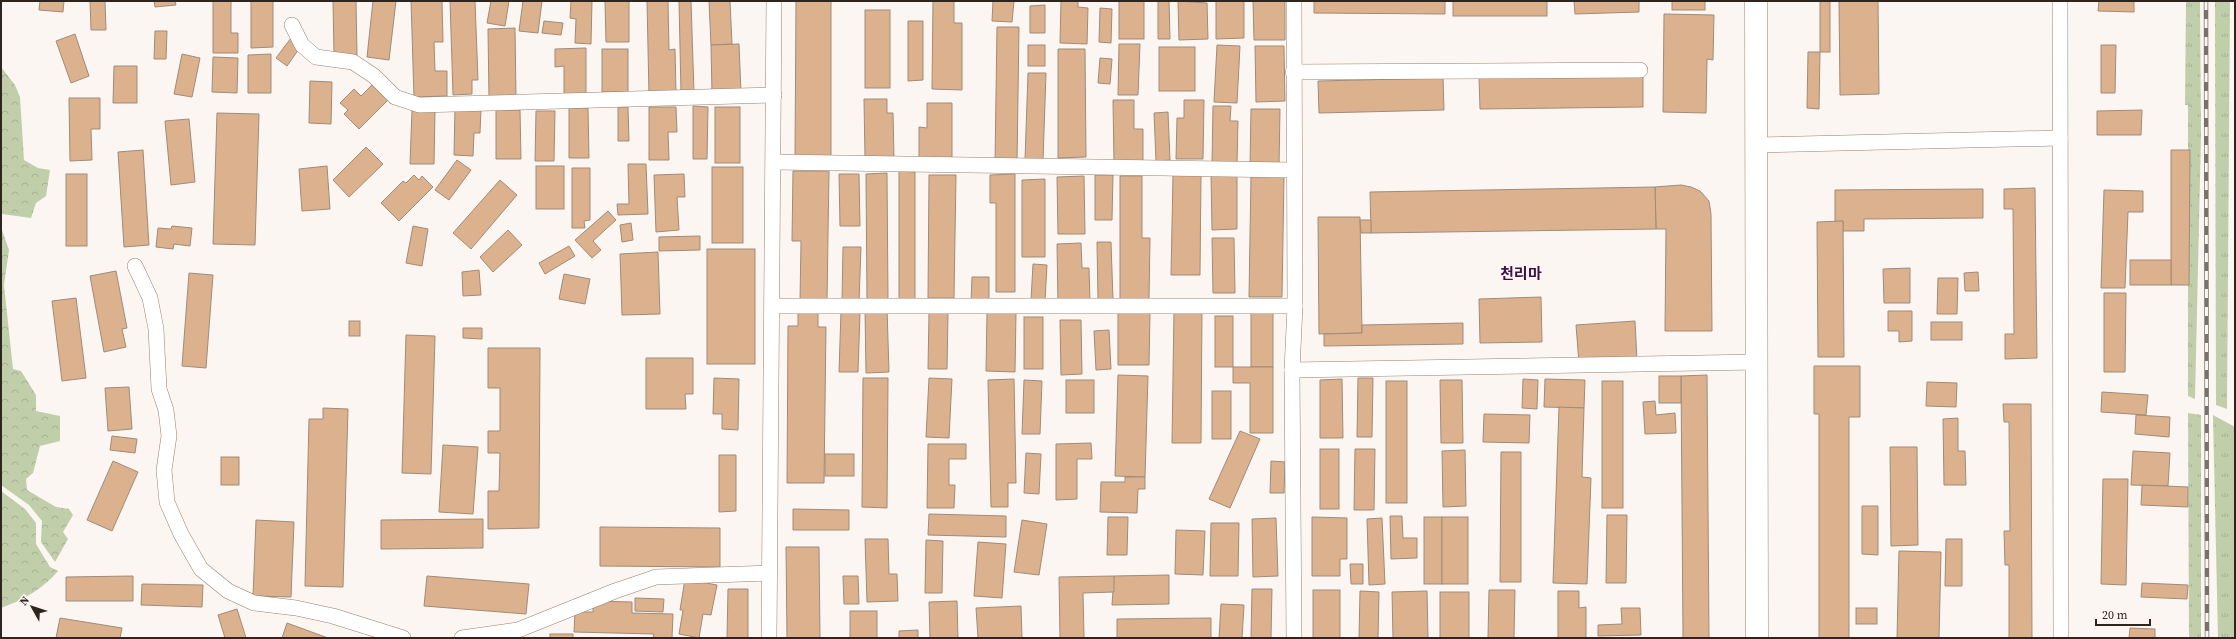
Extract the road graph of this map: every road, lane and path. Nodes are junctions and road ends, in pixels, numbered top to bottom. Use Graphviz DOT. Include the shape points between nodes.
graph roads {
  1 [pos="774,1"];
  2 [pos="1294,1"];
  3 [pos="1756,1"];
  4 [pos="2060,1"];
  5 [pos="292,25"];
  6 [pos="1640,70"];
  7 [pos="1293,72"];
  8 [pos="774,95"];
  9 [pos="2060,138"];
  10 [pos="1757,145"];
  11 [pos="774,162"];
  12 [pos="1294,170"];
  13 [pos="134,266"];
  14 [pos="773,306"];
  15 [pos="1295,306"];
  16 [pos="1758,362"];
  17 [pos="1292,370"];
  18 [pos="769,573"];
  19 [pos="403,638"];
  20 [pos="462,638"];
  21 [pos="770,638"];
  22 [pos="1294,638"];
  23 [pos="1757,638"];
  24 [pos="2061,638"];
  1 -- 8 [label="street"];
  2 -- 7 [label="street"];
  3 -- 10 [label="main road"];
  4 -- 9 [label="street"];
  5 -- 8 [label="street" via="302,45 316,57 353,62 374,76 395,97 419,105"];
  6 -- 7 [label="street"];
  7 -- 12 [label="street"];
  8 -- 11 [label="street"];
  9 -- 10 [label="street"];
  9 -- 24 [label="street"];
  10 -- 16 [label="main road"];
  11 -- 12 [label="street"];
  11 -- 14 [label="street"];
  12 -- 15 [label="street"];
  13 -- 19 [label="street" via="150,298 156,329 158,389 166,410 169,436 164,470 167,502 201,569 228,591 254,603 333,616"];
  14 -- 15 [label="street"];
  14 -- 18 [label="street"];
  15 -- 17 [label="street"];
  16 -- 17 [label="street"];
  16 -- 23 [label="main road"];
  17 -- 22 [label="street"];
  18 -- 20 [label="street" via="656,577 518,630"];
  18 -- 21 [label="street"];
}
